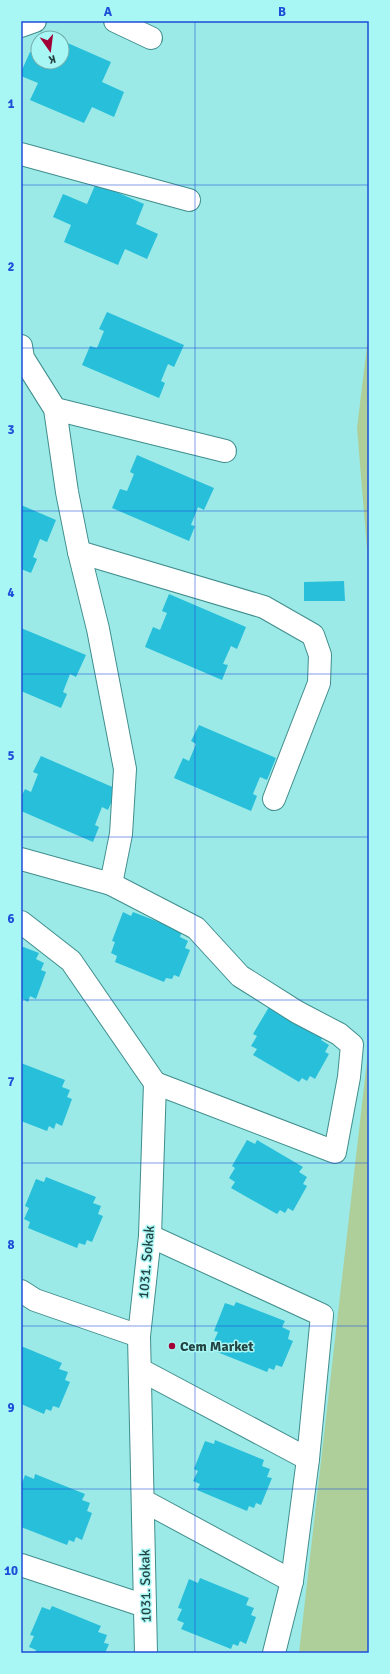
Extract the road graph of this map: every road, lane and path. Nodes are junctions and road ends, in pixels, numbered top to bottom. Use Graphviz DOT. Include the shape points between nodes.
graph roads {
  1 [pos="35,21"];
  2 [pos="114,21"];
  3 [pos="21,26"];
  4 [pos="151,38"];
  5 [pos="21,154"];
  6 [pos="188,200"];
  7 [pos="21,346"];
  8 [pos="55,409"];
  9 [pos="225,451"];
  10 [pos="79,552"];
  11 [pos="274,799"];
  12 [pos="21,859"];
  13 [pos="111,884"];
  14 [pos="21,922"];
  15 [pos="155,1083"];
  16 [pos="150,1236"];
  17 [pos="21,1292"];
  18 [pos="139,1336"];
  19 [pos="141,1370"];
  20 [pos="308,1459"];
  21 [pos="144,1501"];
  22 [pos="21,1565"];
  23 [pos="292,1581"];
  24 [pos="145,1606"];
  25 [pos="146,1653"];
  26 [pos="274,1653"];
  1 -- 3 [label="street"];
  2 -- 4 [label="street"];
  5 -- 6 [label="street"];
  7 -- 8 [label="street" via="23,358"];
  8 -- 9 [label="street"];
  8 -- 10 [label="street"];
  10 -- 11 [label="street" via="264,607 313,635 320,656 319,684"];
  10 -- 13 [label="street" via="98,629 125,769 122,834"];
  12 -- 13 [label="street"];
  13 -- 15 [label="street" via="196,928 240,976 297,1012 339,1034 352,1045 349,1077 334,1152"];
  14 -- 15 [label="street" via="71,961"];
  15 -- 16 [label="street, 1031. Sokak"];
  16 -- 18 [label="street, 1031. Sokak"];
  16 -- 20 [label="street" via="322,1315"];
  17 -- 18 [label="street" via="35,1300"];
  18 -- 19 [label="street, 1031. Sokak"];
  19 -- 20 [label="street"];
  19 -- 21 [label="street, 1031. Sokak"];
  20 -- 23 [label="street"];
  21 -- 23 [label="street"];
  21 -- 24 [label="street, 1031. Sokak"];
  22 -- 24 [label="street"];
  23 -- 26 [label="street"];
  24 -- 25 [label="street, 1031. Sokak"];
}
